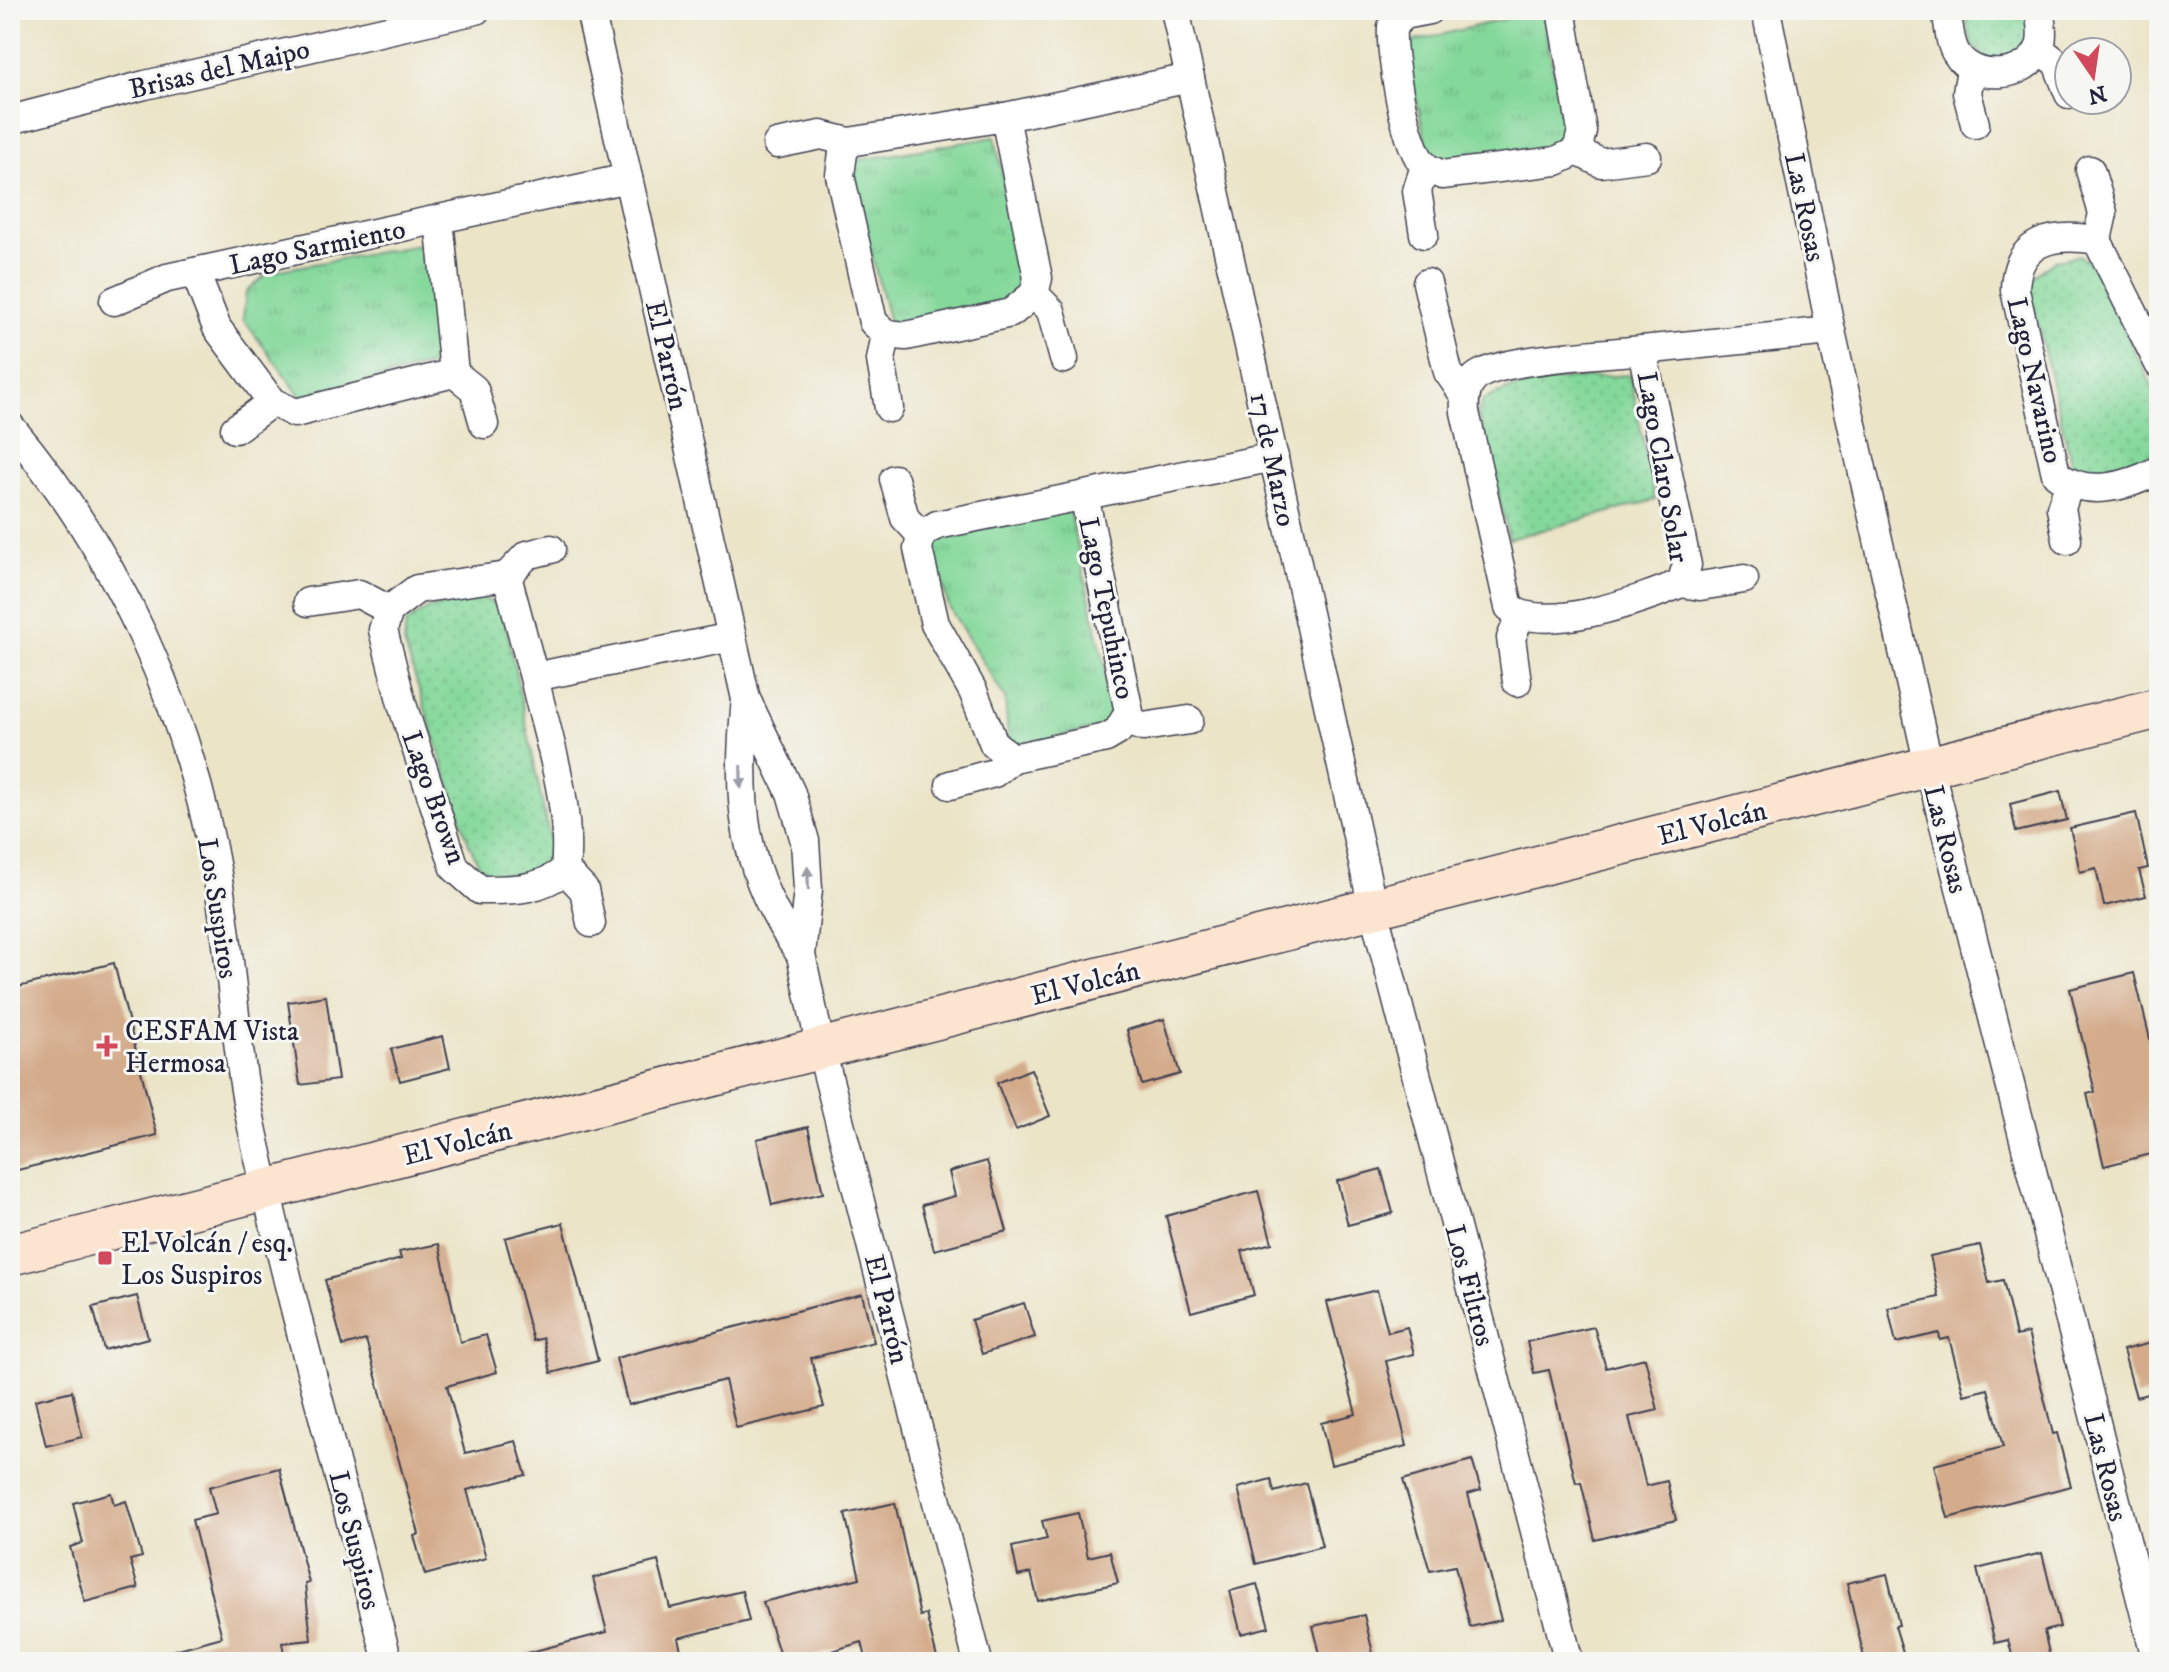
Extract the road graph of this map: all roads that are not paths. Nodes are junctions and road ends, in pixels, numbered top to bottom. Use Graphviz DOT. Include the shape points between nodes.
graph roads {
  1 [pos="476,10"];
  2 [pos="590,10"];
  3 [pos="1175,10"];
  4 [pos="1429,10"];
  5 [pos="1561,10"];
  6 [pos="1766,10"];
  7 [pos="1946,10"];
  8 [pos="2039,10"];
  9 [pos="1384,18"];
  10 [pos="2039,49"];
  11 [pos="2053,60"];
  12 [pos="1971,69"];
  13 [pos="1190,78"];
  14 [pos="1005,117"];
  15 [pos="10,120"];
  16 [pos="1975,124"];
  17 [pos="849,142"];
  18 [pos="777,144"];
  19 [pos="1577,151"];
  20 [pos="1647,157"];
  21 [pos="1425,166"];
  22 [pos="2090,170"];
  23 [pos="628,178"];
  24 [pos="439,219"];
  25 [pos="1424,234"];
  26 [pos="2097,240"];
  27 [pos="195,272"];
  28 [pos="1427,283"];
  29 [pos="1034,294"];
  30 [pos="114,301"];
  31 [pos="1831,331"];
  32 [pos="886,334"];
  33 [pos="1642,350"];
  34 [pos="2157,354"];
  35 [pos="1064,359"];
  36 [pos="454,373"];
  37 [pos="1464,395"];
  38 [pos="272,402"];
  39 [pos="889,408"];
  40 [pos="484,424"];
  41 [pos="10,426"];
  42 [pos="235,429"];
  43 [pos="1274,457"];
  44 [pos="21,460"];
  45 [pos="2159,470"];
  46 [pos="894,479"];
  47 [pos="2069,485"];
  48 [pos="1084,495"];
  49 [pos="921,535"];
  50 [pos="2067,540"];
  51 [pos="551,549"];
  52 [pos="507,576"];
  53 [pos="1744,579"];
  54 [pos="1681,583"];
  55 [pos="308,602"];
  56 [pos="389,610"];
  57 [pos="1520,617"];
  58 [pos="732,637"];
  59 [pos="534,677"];
  60 [pos="1517,682"];
  61 [pos="746,699"];
  62 [pos="2159,708"];
  63 [pos="1189,720"];
  64 [pos="1126,721"];
  65 [pos="1013,758"];
  66 [pos="1929,766"];
  67 [pos="950,785"];
  68 [pos="565,870"];
  69 [pos="1373,908"];
  70 [pos="591,923"];
  71 [pos="801,955"];
  72 [pos="821,1049"];
  73 [pos="266,1190"];
  74 [pos="10,1255"];
  75 [pos="388,1662"];
  76 [pos="978,1662"];
  77 [pos="1569,1662"];
  78 [pos="2157,1662"];
  1 -- 15 [label="street, Brisas del Maipo"];
  2 -- 23 [label="street, El Parrón"];
  3 -- 13 [label="street, 17 de Marzo"];
  4 -- 9 [label="street"];
  5 -- 19 [label="street" via="1582,131"];
  6 -- 31 [label="street, Las Rosas"];
  7 -- 12 [label="street" via="1955,52"];
  8 -- 10 [label="street"];
  9 -- 21 [label="street" via="1415,150"];
  10 -- 11 [label="street"];
  10 -- 12 [label="street" via="2020,68 1996,74"];
  12 -- 16 [label="street" via="1967,93"];
  13 -- 14 [label="street"];
  13 -- 43 [label="street, 17 de Marzo"];
  14 -- 17 [label="street"];
  14 -- 29 [label="street" via="1038,278"];
  17 -- 18 [label="street" via="821,135"];
  17 -- 32 [label="street" via="840,175 873,322"];
  19 -- 20 [label="street" via="1601,163"];
  19 -- 21 [label="street" via="1556,161 1442,175"];
  21 -- 25 [label="street" via="1417,191"];
  22 -- 26 [label="street" via="2103,213"];
  23 -- 24 [label="street, Lago Sarmiento"];
  23 -- 58 [label="street, El Parrón"];
  24 -- 27 [label="street, Lago Sarmiento"];
  24 -- 36 [label="street, Lago Sarmiento"];
  26 -- 34 [label="street"];
  26 -- 47 [label="street, Lago Navarino" via="2070,235 2042,242 2022,255 2015,269 2015,290 2056,474"];
  27 -- 30 [label="street, Lago Sarmiento"];
  27 -- 38 [label="street, Lago Sarmiento" via="217,328"];
  28 -- 37 [label="street" via="1448,372"];
  29 -- 32 [label="street" via="1011,313 906,336"];
  29 -- 35 [label="street" via="1051,311"];
  31 -- 33 [label="street, Lago Claro Solar"];
  31 -- 66 [label="street, Las Rosas"];
  32 -- 39 [label="street" via="881,360"];
  33 -- 37 [label="street, Lago Claro Solar" via="1497,366 1473,379"];
  33 -- 54 [label="street, Lago Claro Solar" via="1687,565"];
  36 -- 38 [label="street" via="295,413"];
  36 -- 40 [label="street" via="474,389"];
  37 -- 57 [label="street" via="1509,607"];
  38 -- 42 [label="street"];
  41 -- 44 [label="street, Los Suspiros"];
  43 -- 48 [label="street, Lago Tepuhinco"];
  43 -- 69 [label="street, 17 de Marzo"];
  44 -- 73 [label="street, Los Suspiros" via="66,498 120,589 184,741 217,873 240,1057"];
  45 -- 47 [label="street, Lago Navarino" via="2096,490"];
  46 -- 49 [label="street" via="905,518"];
  47 -- 50 [label="street, Lago Navarino" via="2061,508"];
  48 -- 49 [label="street, Lago Tepuhinco" via="937,525"];
  48 -- 64 [label="street, Lago Tepuhinco" via="1129,702"];
  49 -- 65 [label="street" via="918,549 935,624 973,691 994,744"];
  51 -- 52 [label="street" via="527,555"];
  52 -- 56 [label="street" via="417,589"];
  52 -- 59 [label="street"];
  53 -- 54 [label="street, Lago Claro Solar" via="1700,586"];
  54 -- 57 [label="street, Lago Claro Solar" via="1650,597 1547,620"];
  55 -- 56 [label="street" via="359,594"];
  56 -- 68 [label="street, Lago Brown" via="383,630 455,868 480,890 524,890"];
  57 -- 60 [label="street" via="1511,638"];
  58 -- 59 [label="street"];
  58 -- 61 [label="street, El Parrón"];
  59 -- 68 [label="street" via="563,803"];
  71 -- 61 [label="street, El Parrón, one-way" via="808,889 805,841 791,793"];
  61 -- 71 [label="street, El Parrón, one-way" via="740,770 744,830 761,885"];
  62 -- 66 [label="street, El Volcán"];
  63 -- 64 [label="street, Lago Tepuhinco" via="1143,727"];
  64 -- 65 [label="street, Lago Tepuhinco" via="1106,738"];
  65 -- 67 [label="street, Lago Tepuhinco" via="994,773"];
  66 -- 69 [label="street, El Volcán"];
  66 -- 78 [label="street, Las Rosas"];
  68 -- 70 [label="street" via="584,890"];
  69 -- 72 [label="street, El Volcán"];
  69 -- 77 [label="street, Los Filtros"];
  71 -- 72 [label="street, El Parrón"];
  72 -- 73 [label="street, El Volcán"];
  72 -- 76 [label="street, El Parrón"];
  73 -- 74 [label="street, El Volcán"];
  73 -- 75 [label="street, Los Suspiros"];
}
